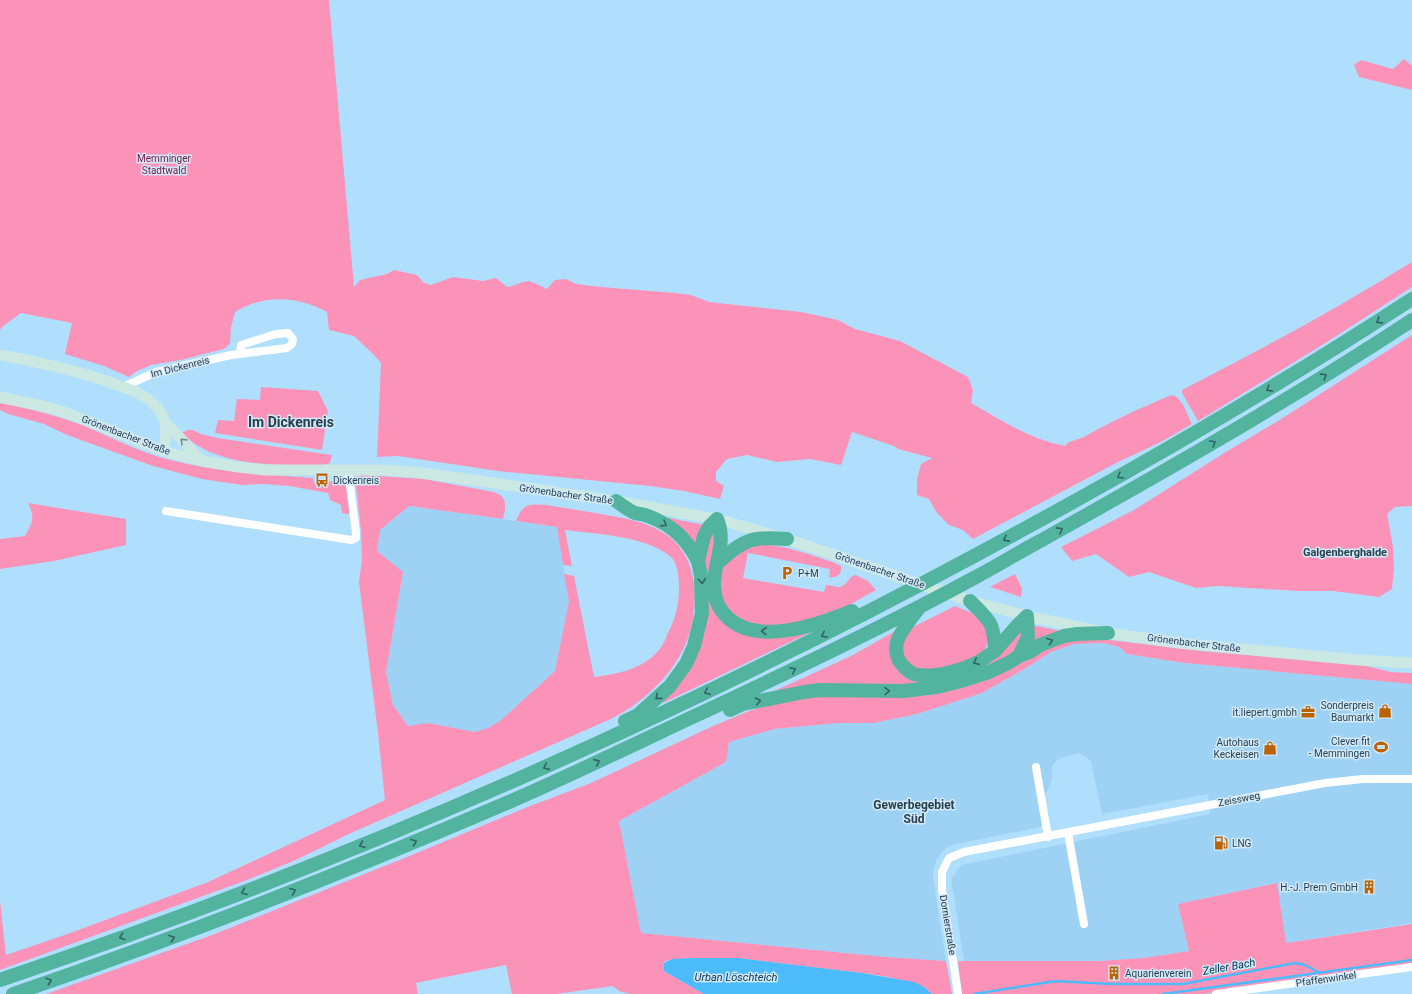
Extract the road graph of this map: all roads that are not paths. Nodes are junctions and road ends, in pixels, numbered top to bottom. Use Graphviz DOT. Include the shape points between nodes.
graph roads {
  1 [pos="1412,299"];
  2 [pos="1412,320"];
  3 [pos="240,354"];
  4 [pos="0,355"];
  5 [pos="123,387"];
  6 [pos="0,397"];
  7 [pos="165,422"];
  8 [pos="163,451"];
  9 [pos="202,461"];
  10 [pos="348,470"];
  11 [pos="616,501"];
  12 [pos="166,511"];
  13 [pos="717,519"];
  14 [pos="787,539"];
  15 [pos="698,561"];
  16 [pos="718,563"];
  17 [pos="896,599"];
  18 [pos="970,602"];
  19 [pos="920,606"];
  20 [pos="1027,616"];
  21 [pos="1108,633"];
  22 [pos="995,651"];
  23 [pos="1020,656"];
  24 [pos="1412,663"];
  25 [pos="682,722"];
  26 [pos="581,751"];
  27 [pos="1036,767"];
  28 [pos="1412,779"];
  29 [pos="1068,833"];
  30 [pos="1048,837"];
  31 [pos="949,858"];
  32 [pos="1084,924"];
  33 [pos="1412,967"];
  34 [pos="0,980"];
  35 [pos="12,994"];
  36 [pos="958,994"];
  37 [pos="1216,994"];
  1 -- 17 [label="highway, one-way" via="1215,422"];
  19 -- 2 [label="highway, one-way" via="1179,463"];
  3 -- 3 [label="street, Im Dickenreis" via="287,348 293,339 288,333 276,334 241,345"];
  3 -- 5 [label="street, Im Dickenreis" via="156,372"];
  4 -- 5 [label="main road" via="34,361"];
  5 -- 7 [label="main road" via="137,392 152,403 160,411"];
  6 -- 8 [label="main road, Grönenbacher Straße" via="51,408"];
  7 -- 8 [label="main road" via="166,441"];
  9 -- 7 [label="main road, one-way"];
  8 -- 9 [label="main road, Grönenbacher Straße"];
  9 -- 10 [label="main road, Grönenbacher Straße" via="265,470"];
  10 -- 11 [label="main road, Grönenbacher Straße" via="414,472"];
  10 -- 12 [label="street" via="356,533 356,538 351,540"];
  11 -- 13 [label="main road, Grönenbacher Straße"];
  11 -- 15 [label="highway, one-way" via="634,513 646,515 674,530 688,544"];
  13 -- 14 [label="main road, Grönenbacher Straße"];
  13 -- 15 [label="highway" via="704,536"];
  13 -- 16 [label="highway" via="721,533"];
  14 -- 16 [label="highway" via="769,538 743,543"];
  14 -- 18 [label="main road, Grönenbacher Straße"];
  15 -- 26 [label="highway, one-way" via="702,612 694,646 686,664 670,686 638,715 588,739"];
  17 -- 16 [label="highway, one-way" via="870,603 834,619 801,627 771,632 752,630 733,623 718,606 714,584"];
  17 -- 26 [label="highway, one-way" via="768,663"];
  18 -- 20 [label="main road, Grönenbacher Straße"];
  18 -- 22 [label="highway" via="986,617 993,628"];
  22 -- 19 [label="highway, one-way" via="979,662 955,671 925,676 904,668 897,658 896,647"];
  25 -- 19 [label="highway, one-way" via="810,662"];
  20 -- 21 [label="main road, Grönenbacher Straße"];
  20 -- 22 [label="highway"];
  20 -- 23 [label="highway" via="1028,637"];
  23 -- 21 [label="highway, one-way" via="1064,636"];
  21 -- 24 [label="main road, Grönenbacher Straße" via="1187,644"];
  25 -- 23 [label="highway, one-way" via="702,723 743,704 789,694 820,690 903,691 937,687 989,672"];
  35 -- 25 [label="highway, one-way" via="213,923 364,863 511,802"];
  26 -- 34 [label="highway, one-way" via="397,831 299,870 199,909"];
  27 -- 30 [label="street"];
  28 -- 29 [label="street, Zeissweg" via="1363,779 1325,783"];
  29 -- 30 [label="street, Zeissweg"];
  29 -- 32 [label="street"];
  30 -- 31 [label="street, Zeissweg" via="964,852"];
  31 -- 36 [label="street, Dornierstraße" via="942,872 942,889"];
  33 -- 37 [label="street, Pfaffenwinkel"];
}
